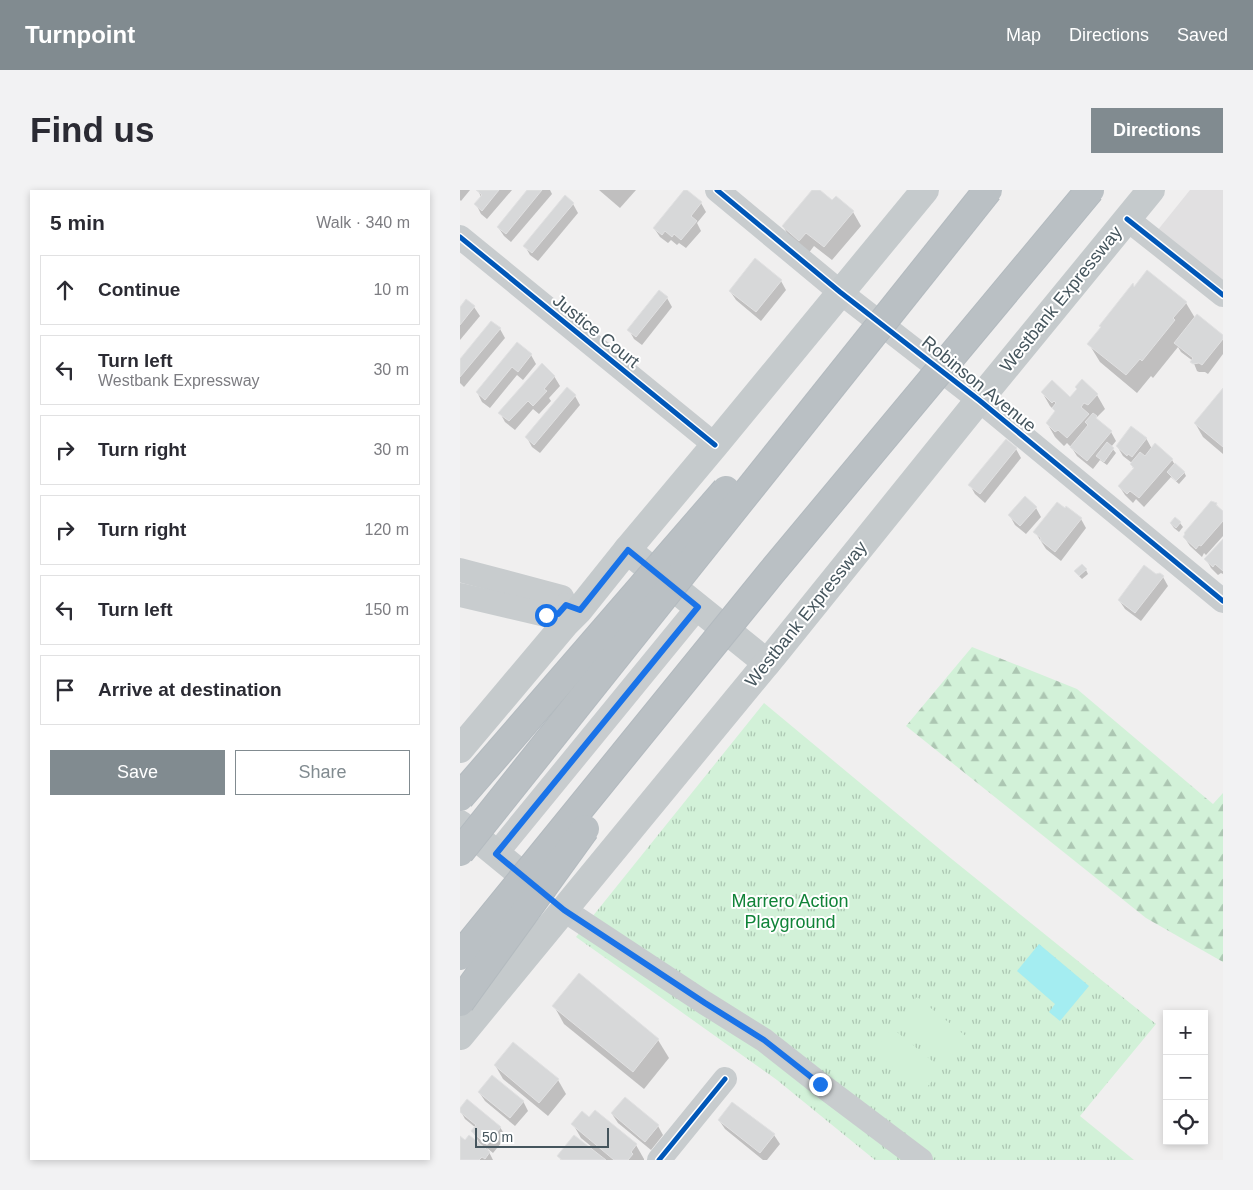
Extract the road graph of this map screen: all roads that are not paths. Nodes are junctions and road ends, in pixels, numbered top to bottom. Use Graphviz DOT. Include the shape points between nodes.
graph roads {
  1 [pos="717,190"];
  2 [pos="924,190"];
  3 [pos="988,190"];
  4 [pos="1090,190"];
  5 [pos="1151,190"];
  6 [pos="1127,219"];
  7 [pos="460,238"];
  8 [pos="840,292"];
  9 [pos="1223,295"];
  10 [pos="837,378"];
  11 [pos="979,400"];
  12 [pos="715,445"];
  13 [pos="628,550"];
  14 [pos="460,570"];
  15 [pos="771,572"];
  16 [pos="460,595"];
  17 [pos="1223,601"];
  18 [pos="698,607"];
  19 [pos="573,608"];
  20 [pos="767,663"];
  21 [pos="460,749"];
  22 [pos="460,797"];
  23 [pos="460,824"];
  24 [pos="460,852"];
  25 [pos="496,854"];
  26 [pos="564,910"];
  27 [pos="460,956"];
  28 [pos="460,1002"];
  29 [pos="460,1036"];
  30 [pos="725,1079"];
  31 [pos="660,1160"];
  32 [pos="921,1160"];
  1 -- 8 [label="street, Robinson Avenue"];
  2 -- 8 [label="main road"];
  3 -- 10 [label="highway, bridge"];
  4 -- 15 [label="highway, bridge"];
  5 -- 6 [label="main road, Westbank Expressway"];
  6 -- 9 [label="street"];
  6 -- 11 [label="main road, Westbank Expressway"];
  7 -- 12 [label="street, Justice Court"];
  8 -- 11 [label="street, Robinson Avenue"];
  8 -- 12 [label="main road"];
  10 -- 22 [label="highway, bridge" via="800,404"];
  10 -- 24 [label="highway, bridge"];
  11 -- 17 [label="street, Robinson Avenue"];
  11 -- 20 [label="main road, Westbank Expressway"];
  12 -- 13 [label="main road"];
  13 -- 18 [label="main road"];
  13 -- 19 [label="main road"];
  14 -- 19 [label="street" via="562,597"];
  15 -- 27 [label="highway, bridge"];
  15 -- 28 [label="highway, bridge"];
  16 -- 19 [label="street" via="546,615"];
  18 -- 20 [label="main road"];
  18 -- 25 [label="street"];
  19 -- 21 [label="main road" via="566,623"];
  20 -- 26 [label="main road, Westbank Expressway"];
  23 -- 25 [label="main road"];
  25 -- 26 [label="main road"];
  26 -- 29 [label="main road, Westbank Expressway"];
  26 -- 32 [label="street" via="764,1040"];
  30 -- 31 [label="street"];
}
